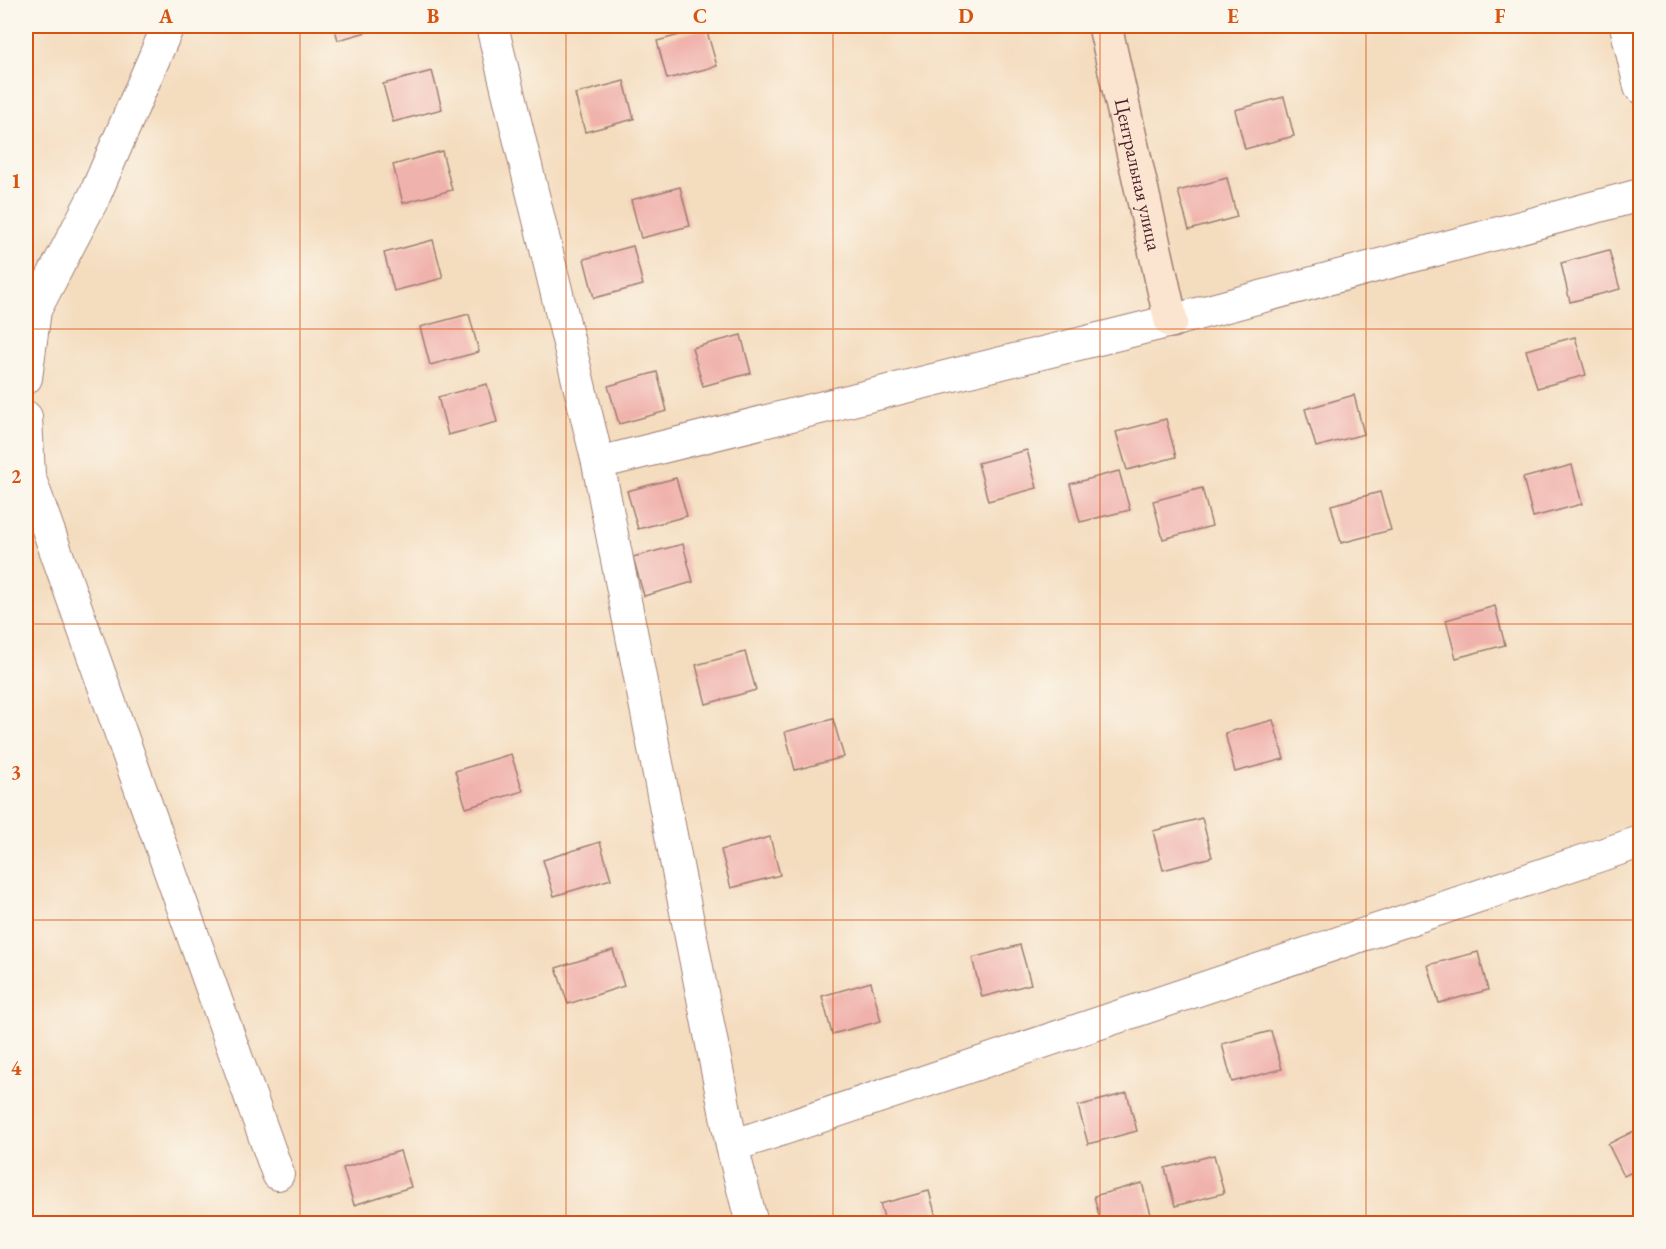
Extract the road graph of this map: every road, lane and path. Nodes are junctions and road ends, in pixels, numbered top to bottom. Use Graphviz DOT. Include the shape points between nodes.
graph roads {
  1 [pos="168,26"];
  2 [pos="492,26"];
  3 [pos="1105,26"];
  4 [pos="1626,26"];
  5 [pos="1641,87"];
  6 [pos="1641,195"];
  7 [pos="1172,321"];
  8 [pos="26,378"];
  9 [pos="26,417"];
  10 [pos="598,463"];
  11 [pos="1641,842"];
  12 [pos="732,1146"];
  13 [pos="278,1174"];
  14 [pos="752,1224"];
  1 -- 8 [label="street" via="94,197 35,310"];
  2 -- 10 [label="street"];
  3 -- 7 [label="street, Центральная улица"];
  4 -- 5 [label="street"];
  6 -- 7 [label="street"];
  7 -- 10 [label="street"];
  9 -- 13 [label="street" via="30,476"];
  10 -- 12 [label="street"];
  11 -- 12 [label="street"];
  12 -- 14 [label="street"];
}
